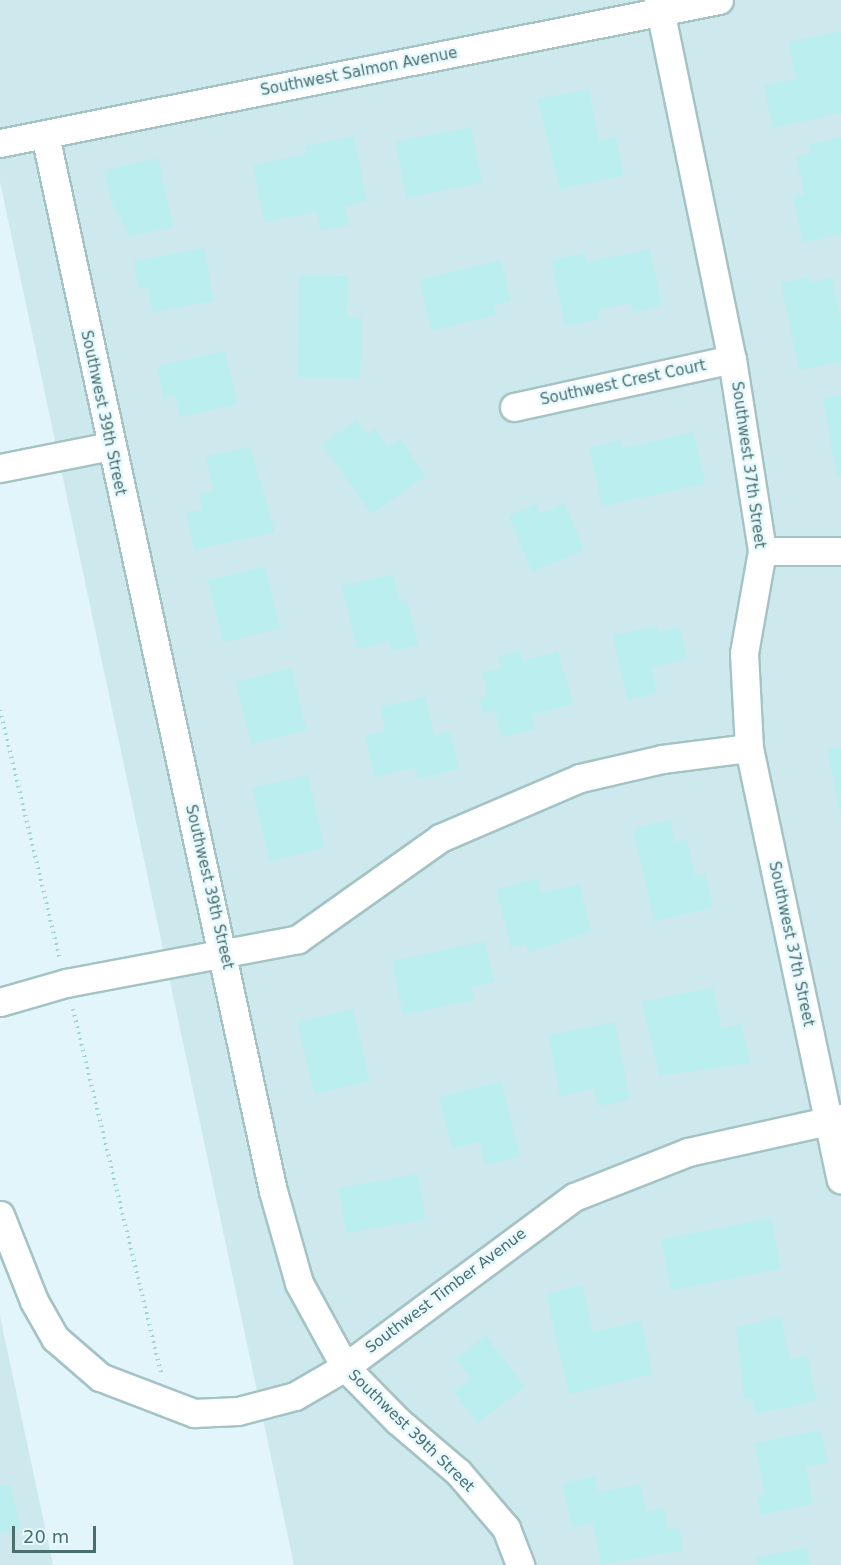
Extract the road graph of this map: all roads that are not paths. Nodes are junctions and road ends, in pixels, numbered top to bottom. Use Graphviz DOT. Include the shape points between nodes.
graph roads {
  1 [pos="719,0"];
  2 [pos="658,6"];
  3 [pos="45,135"];
  4 [pos="0,143"];
  5 [pos="732,359"];
  6 [pos="514,407"];
  7 [pos="110,446"];
  8 [pos="0,468"];
  9 [pos="762,551"];
  10 [pos="841,551"];
  11 [pos="749,748"];
  12 [pos="224,954"];
  13 [pos="0,1002"];
  14 [pos="835,1119"];
  15 [pos="841,1179"];
  16 [pos="0,1215"];
  17 [pos="345,1367"];
  18 [pos="520,1565"];
  1 -- 2 [label="street, Southwest Salmon Avenue"];
  2 -- 3 [label="street, Southwest Salmon Avenue"];
  2 -- 5 [label="street, Southwest 37th Street"];
  3 -- 4 [label="street, Southwest Salmon Avenue"];
  3 -- 7 [label="street, Southwest 39th Street"];
  5 -- 6 [label="street, Southwest Crest Court"];
  5 -- 9 [label="street, Southwest 37th Street"];
  7 -- 8 [label="street"];
  7 -- 12 [label="street, Southwest 39th Street"];
  9 -- 10 [label="street"];
  9 -- 11 [label="street, Southwest 37th Street" via="744,653"];
  11 -- 12 [label="street" via="662,759 580,778 440,838 298,939"];
  11 -- 14 [label="street, Southwest 37th Street"];
  12 -- 13 [label="street" via="66,983"];
  12 -- 17 [label="street, Southwest 39th Street" via="273,1191 299,1283"];
  14 -- 15 [label="street, Southwest 37th Street"];
  14 -- 17 [label="street, Southwest Timber Avenue" via="688,1152 574,1197"];
  16 -- 17 [label="street, Southwest Timber Avenue" via="34,1301 55,1338 100,1377 156,1403 194,1413 238,1411 295,1396"];
  17 -- 18 [label="street, Southwest 39th Street" via="398,1421 458,1472 506,1528"];
}
